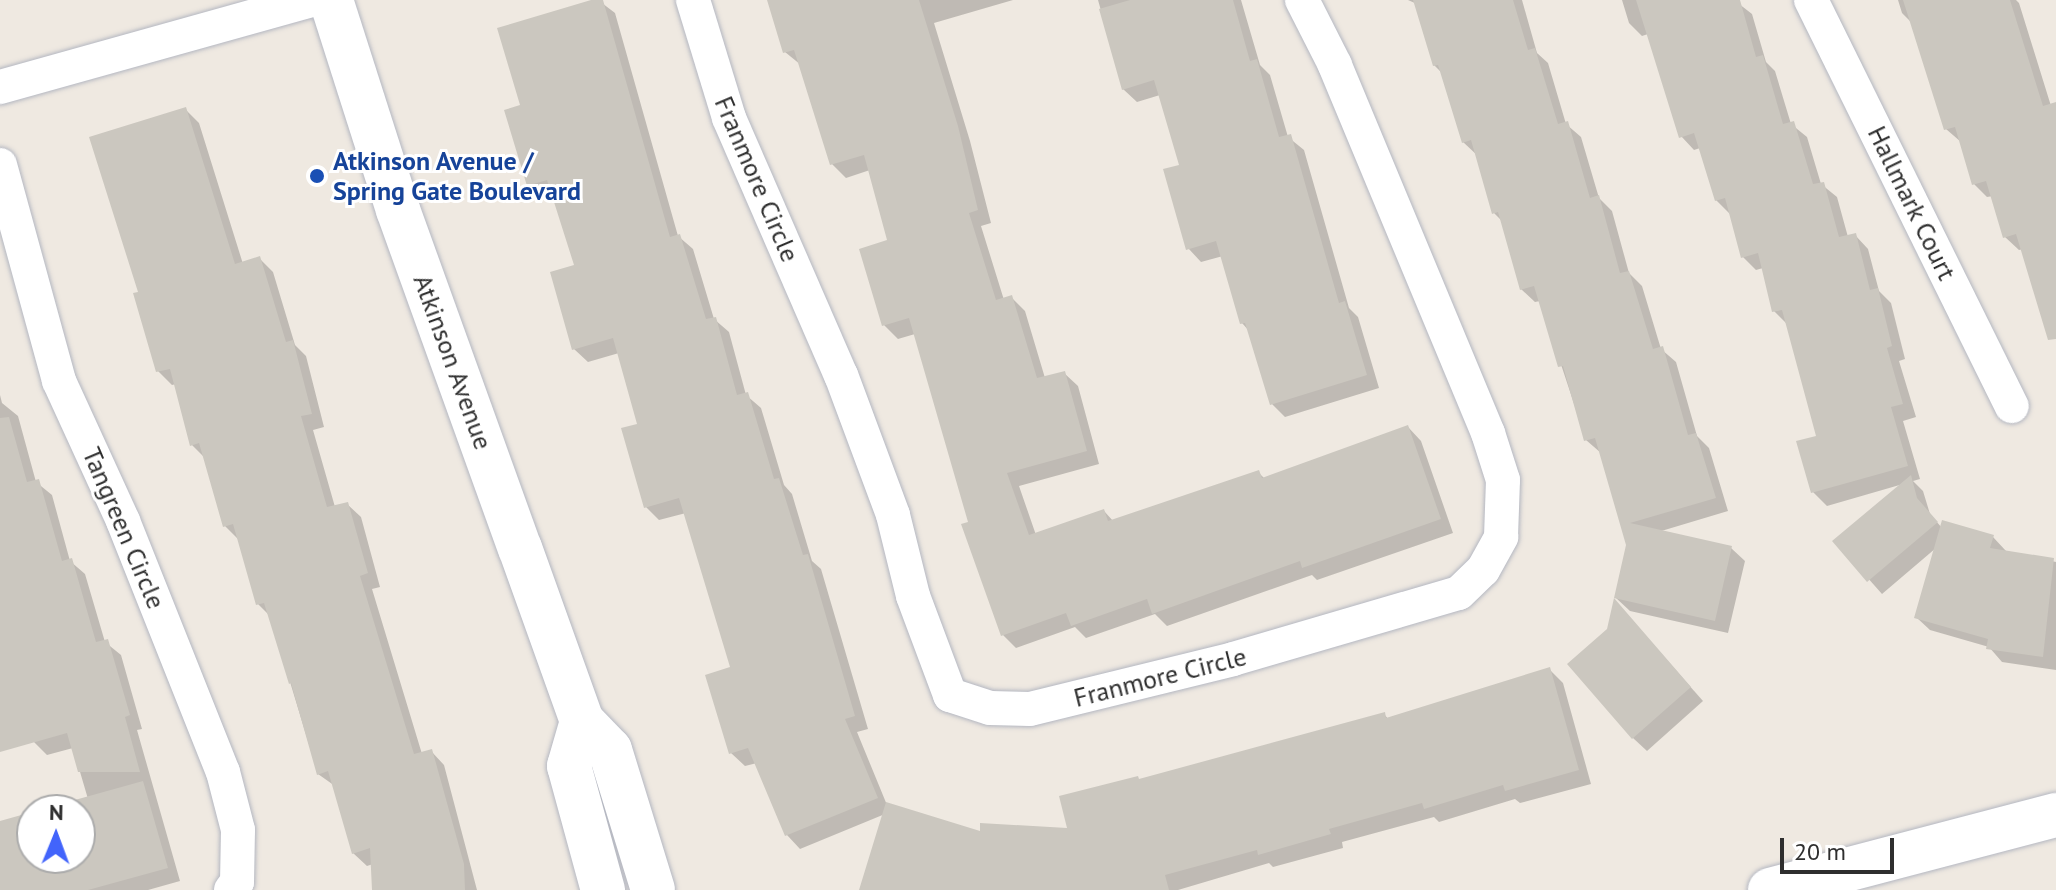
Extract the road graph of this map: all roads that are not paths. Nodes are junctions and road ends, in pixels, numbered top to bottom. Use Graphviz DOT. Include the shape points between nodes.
graph roads {
  1 [pos="311,0"];
  2 [pos="331,0"];
  3 [pos="693,0"];
  4 [pos="1302,0"];
  5 [pos="1811,0"];
  6 [pos="0,87"];
  7 [pos="0,165"];
  8 [pos="2012,406"];
  9 [pos="582,721"];
  10 [pos="2056,815"];
  11 [pos="231,890"];
  12 [pos="603,890"];
  13 [pos="653,890"];
  14 [pos="1770,890"];
  1 -- 6 [label="street"];
  2 -- 9 [label="street, Atkinson Avenue" via="398,210"];
  3 -- 4 [label="street, Franmore Circle" via="729,118 841,375 893,515 913,596 950,695 990,708 1030,709 1248,655 1459,593 1483,570 1501,537 1503,480 1488,433 1335,65"];
  5 -- 8 [label="street, Hallmark Court"];
  7 -- 11 [label="street, Tangreen Circle" via="59,381 123,521 223,772 238,830 237,882"];
  9 -- 12 [label="street" via="569,766"];
  9 -- 13 [label="street, Atkinson Avenue" via="610,750"];
  10 -- 14 [label="street"];
}
